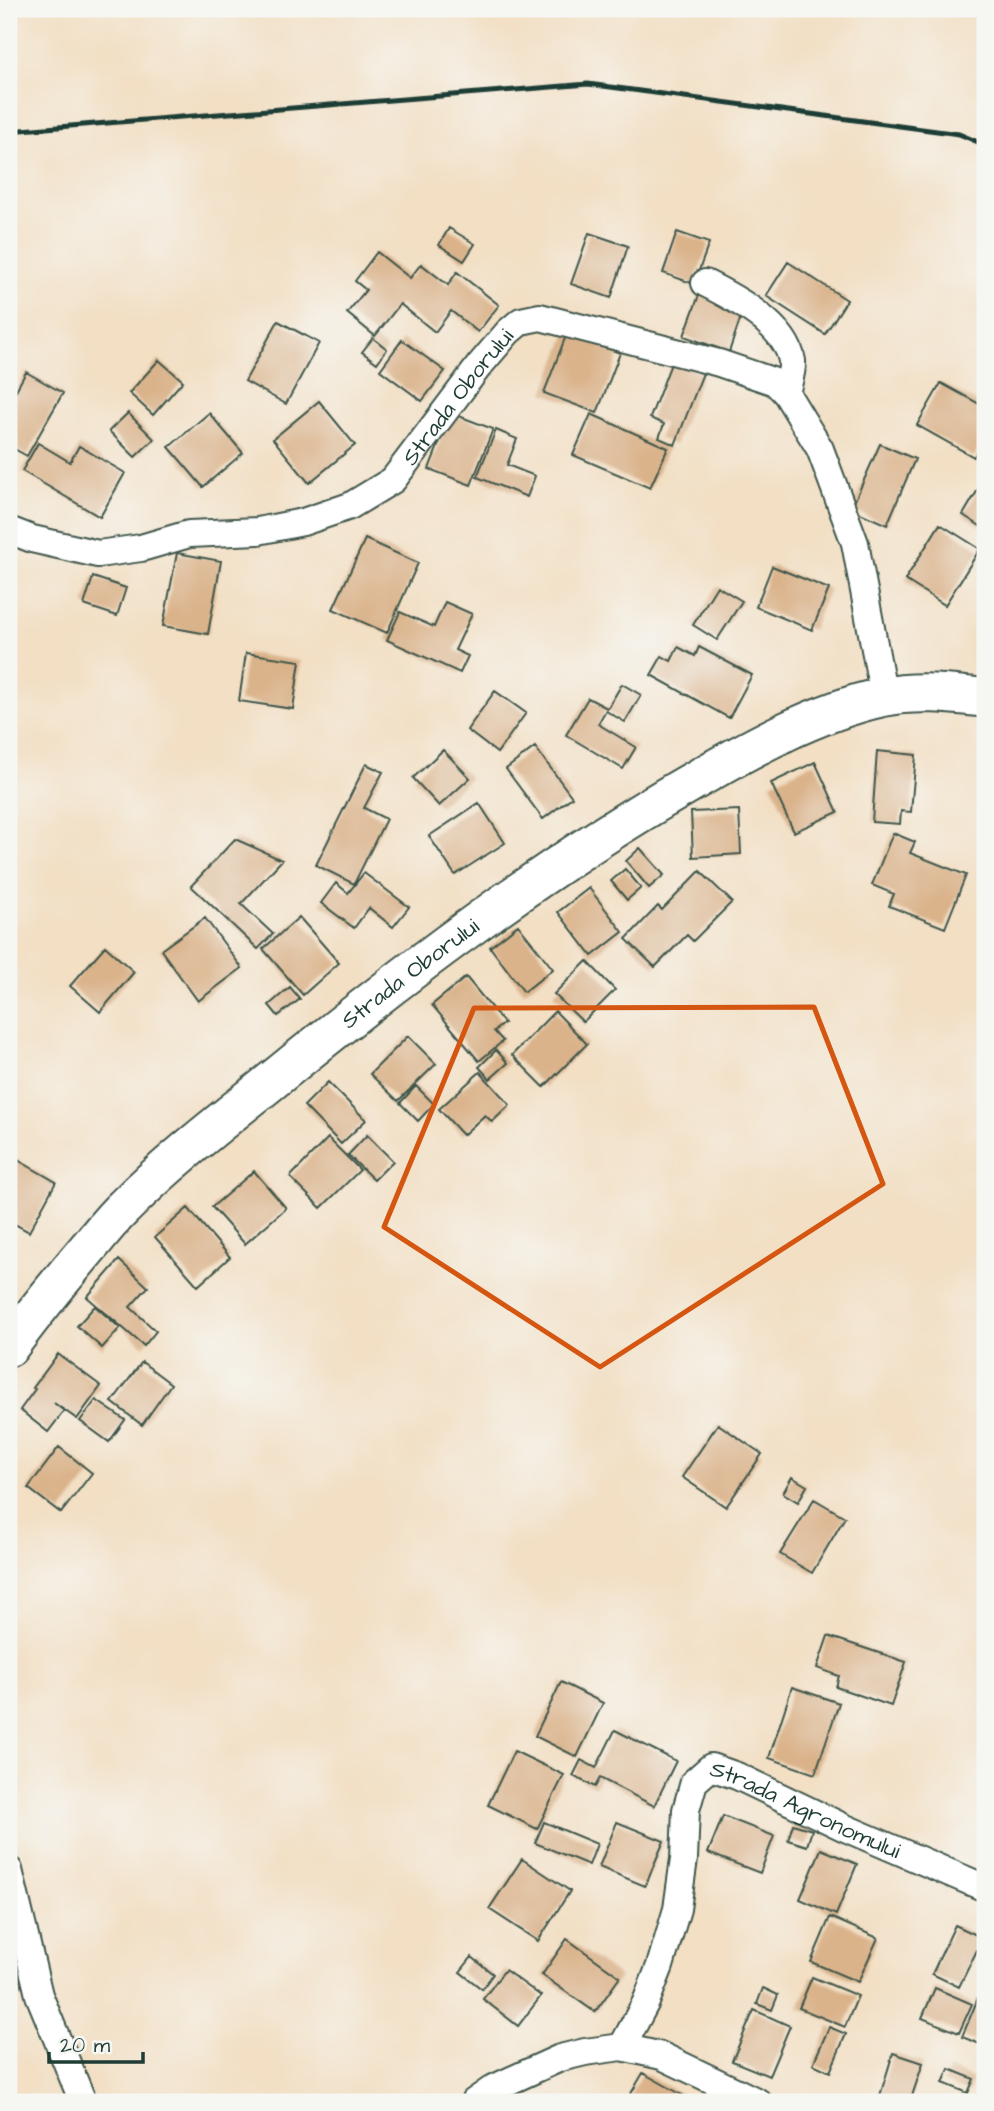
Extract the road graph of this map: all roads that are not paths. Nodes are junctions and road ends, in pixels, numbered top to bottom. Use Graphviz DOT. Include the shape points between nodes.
graph roads {
  1 [pos="705,283"];
  2 [pos="786,393"];
  3 [pos="9,530"];
  4 [pos="884,697"];
  5 [pos="985,698"];
  6 [pos="9,1347"];
  7 [pos="9,1870"];
  8 [pos="985,1888"];
  9 [pos="622,2047"];
  10 [pos="83,2102"];
  11 [pos="474,2102"];
  12 [pos="758,2102"];
  1 -- 2 [label="street" via="753,310 785,341 792,363"];
  2 -- 3 [label="street, Strada Oborului" via="775,382 719,363 540,317 521,321 508,332 393,480 351,506 258,531 189,534 98,554"];
  2 -- 4 [label="street, Strada Oborului" via="820,449 855,543"];
  4 -- 5 [label="main road, Strada Oborului" via="944,692"];
  4 -- 6 [label="main road, Strada Oborului" via="782,733 625,820 380,993 158,1174 122,1209"];
  7 -- 10 [label="street" via="39,1995"];
  8 -- 9 [label="street, Strada Agronomului" via="711,1767 694,1782 686,1811 677,1909 660,1966"];
  9 -- 11 [label="street" via="560,2058"];
  9 -- 12 [label="street" via="662,2056"];
}
